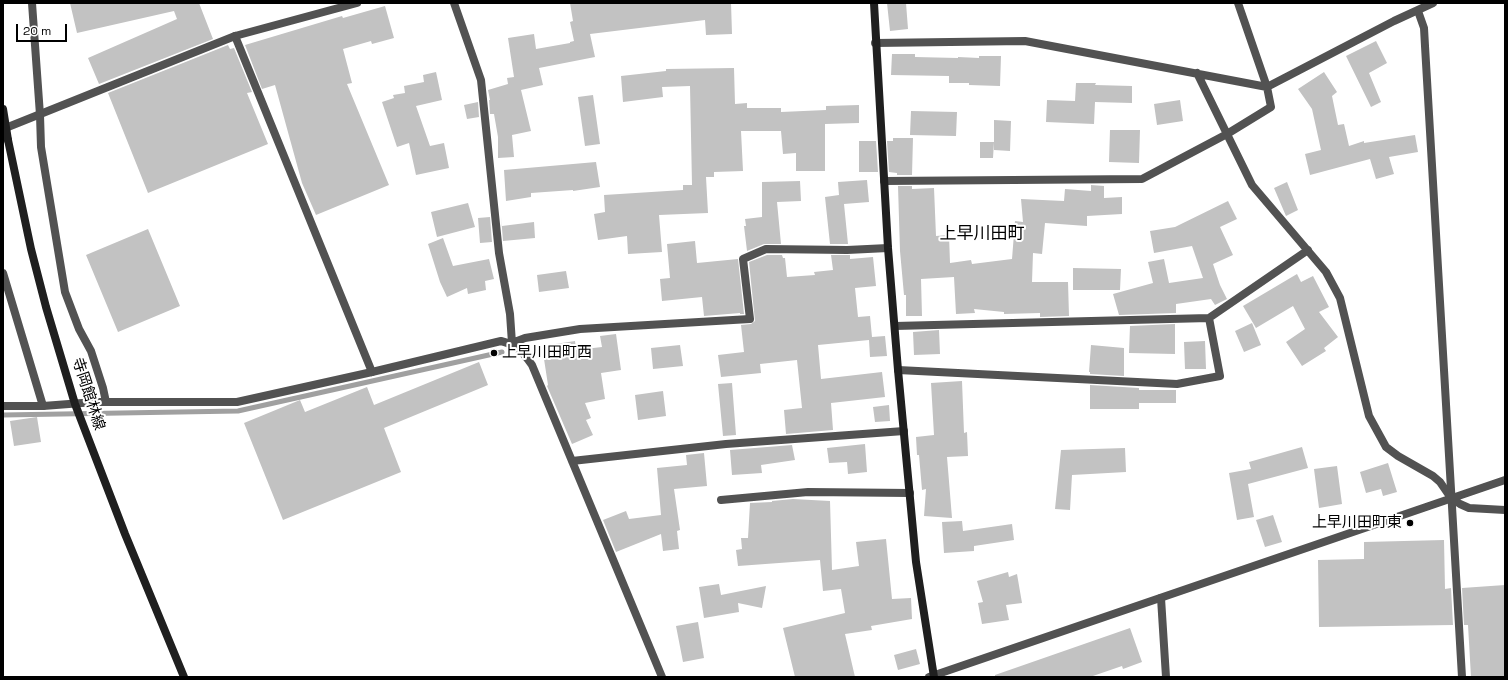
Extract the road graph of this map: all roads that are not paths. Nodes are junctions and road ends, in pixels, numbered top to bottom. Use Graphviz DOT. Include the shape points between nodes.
graph roads {
  1 [pos="32,3"];
  2 [pos="357,3"];
  3 [pos="454,3"];
  4 [pos="874,3"];
  5 [pos="1238,3"];
  6 [pos="1433,3"];
  7 [pos="1418,11"];
  8 [pos="234,36"];
  9 [pos="875,43"];
  10 [pos="1197,73"];
  11 [pos="1267,87"];
  12 [pos="3,109"];
  13 [pos="40,114"];
  14 [pos="3,129"];
  15 [pos="1227,134"];
  16 [pos="884,181"];
  17 [pos="888,248"];
  18 [pos="1308,250"];
  19 [pos="3,273"];
  20 [pos="1209,318"];
  21 [pos="895,326"];
  22 [pos="512,343"];
  23 [pos="898,370"];
  24 [pos="372,372"];
  25 [pos="106,402"];
  26 [pos="75,404"];
  27 [pos="3,406"];
  28 [pos="43,406"];
  29 [pos="904,431"];
  30 [pos="572,461"];
  31 [pos="1505,480"];
  32 [pos="910,493"];
  33 [pos="1451,498"];
  34 [pos="721,500"];
  35 [pos="1505,510"];
  36 [pos="1160,598"];
  37 [pos="932,676"];
  38 [pos="184,677"];
  39 [pos="662,677"];
  40 [pos="1166,677"];
  41 [pos="1462,677"];
  1 -- 13 [label="street"];
  2 -- 8 [label="street"];
  3 -- 22 [label="street" via="481,80 499,253 510,314"];
  4 -- 9 [label="street"];
  5 -- 11 [label="street"];
  6 -- 7 [label="street"];
  7 -- 11 [label="street"];
  7 -- 33 [label="street" via="1424,28 1426,46"];
  8 -- 13 [label="street"];
  8 -- 24 [label="street"];
  9 -- 10 [label="street" via="1025,41"];
  9 -- 16 [label="street"];
  10 -- 11 [label="street"];
  10 -- 15 [label="street"];
  11 -- 15 [label="street" via="1271,107"];
  12 -- 26 [label="street, 寺岡館林線, bridge" via="35,263"];
  13 -- 14 [label="street"];
  13 -- 25 [label="street" via="41,147 65,292 79,329 91,351"];
  15 -- 16 [label="street" via="1142,180"];
  15 -- 18 [label="street" via="1252,185"];
  16 -- 17 [label="street"];
  17 -- 21 [label="street"];
  17 -- 22 [label="street" via="766,249 744,258 750,319 580,329 525,338"];
  18 -- 20 [label="street"];
  18 -- 33 [label="street" via="1326,272 1340,298 1369,416 1377,433 1386,447 1440,482"];
  19 -- 28 [label="street"];
  20 -- 21 [label="street"];
  20 -- 23 [label="street" via="1220,376 1177,384"];
  21 -- 23 [label="street"];
  22 -- 24 [label="street" via="501,341"];
  22 -- 30 [label="street" via="523,352 532,365"];
  23 -- 29 [label="street"];
  24 -- 25 [label="street" via="237,402"];
  25 -- 26 [label="street"];
  26 -- 28 [label="street"];
  26 -- 38 [label="street, 寺岡館林線"];
  27 -- 28 [label="street"];
  29 -- 30 [label="street" via="726,444"];
  29 -- 32 [label="street"];
  30 -- 39 [label="street"];
  31 -- 33 [label="street"];
  32 -- 34 [label="street" via="808,492"];
  32 -- 37 [label="street" via="916,562"];
  33 -- 35 [label="street" via="1469,508"];
  33 -- 36 [label="street"];
  33 -- 41 [label="street"];
  36 -- 37 [label="street"];
  36 -- 40 [label="street"];
}
